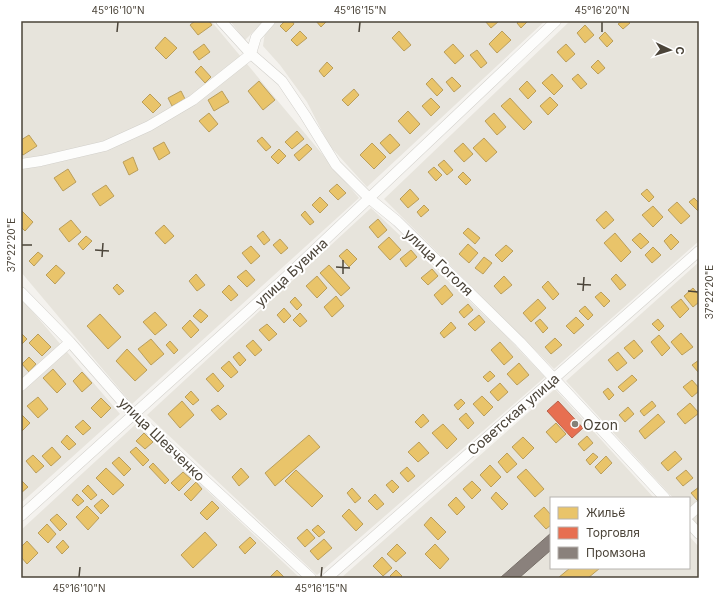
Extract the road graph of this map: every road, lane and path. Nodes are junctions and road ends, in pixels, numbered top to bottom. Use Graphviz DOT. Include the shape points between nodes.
graph roads {
  1 [pos="221,21"];
  2 [pos="270,21"];
  3 [pos="556,21"];
  4 [pos="251,54"];
  5 [pos="21,164"];
  6 [pos="370,199"];
  7 [pos="699,251"];
  8 [pos="21,292"];
  9 [pos="70,342"];
  10 [pos="554,378"];
  11 [pos="21,386"];
  12 [pos="134,415"];
  13 [pos="665,497"];
  14 [pos="699,506"];
  15 [pos="690,514"];
  16 [pos="21,516"];
  17 [pos="690,524"];
  18 [pos="699,534"];
  19 [pos="310,578"];
  20 [pos="327,578"];
  1 -- 4 [label="street, улица Гоголя"];
  2 -- 4 [label="street" via="256,37"];
  3 -- 6 [label="street, улица Бувина"];
  4 -- 5 [label="street" via="193,100 149,126 105,146"];
  4 -- 6 [label="street, улица Гоголя" via="282,81 336,165"];
  6 -- 10 [label="street, улица Гоголя" via="402,227"];
  6 -- 12 [label="street, улица Бувина"];
  7 -- 10 [label="street, Советская улица"];
  8 -- 9 [label="street, улица Шевченко"];
  9 -- 11 [label="street"];
  9 -- 12 [label="street, улица Шевченко"];
  10 -- 13 [label="street, улица Гоголя"];
  10 -- 20 [label="street, Советская улица"];
  12 -- 16 [label="street, улица Бувина"];
  12 -- 19 [label="street, улица Шевченко"];
  14 -- 15 [label="street"];
  17 -- 18 [label="street"];
}
